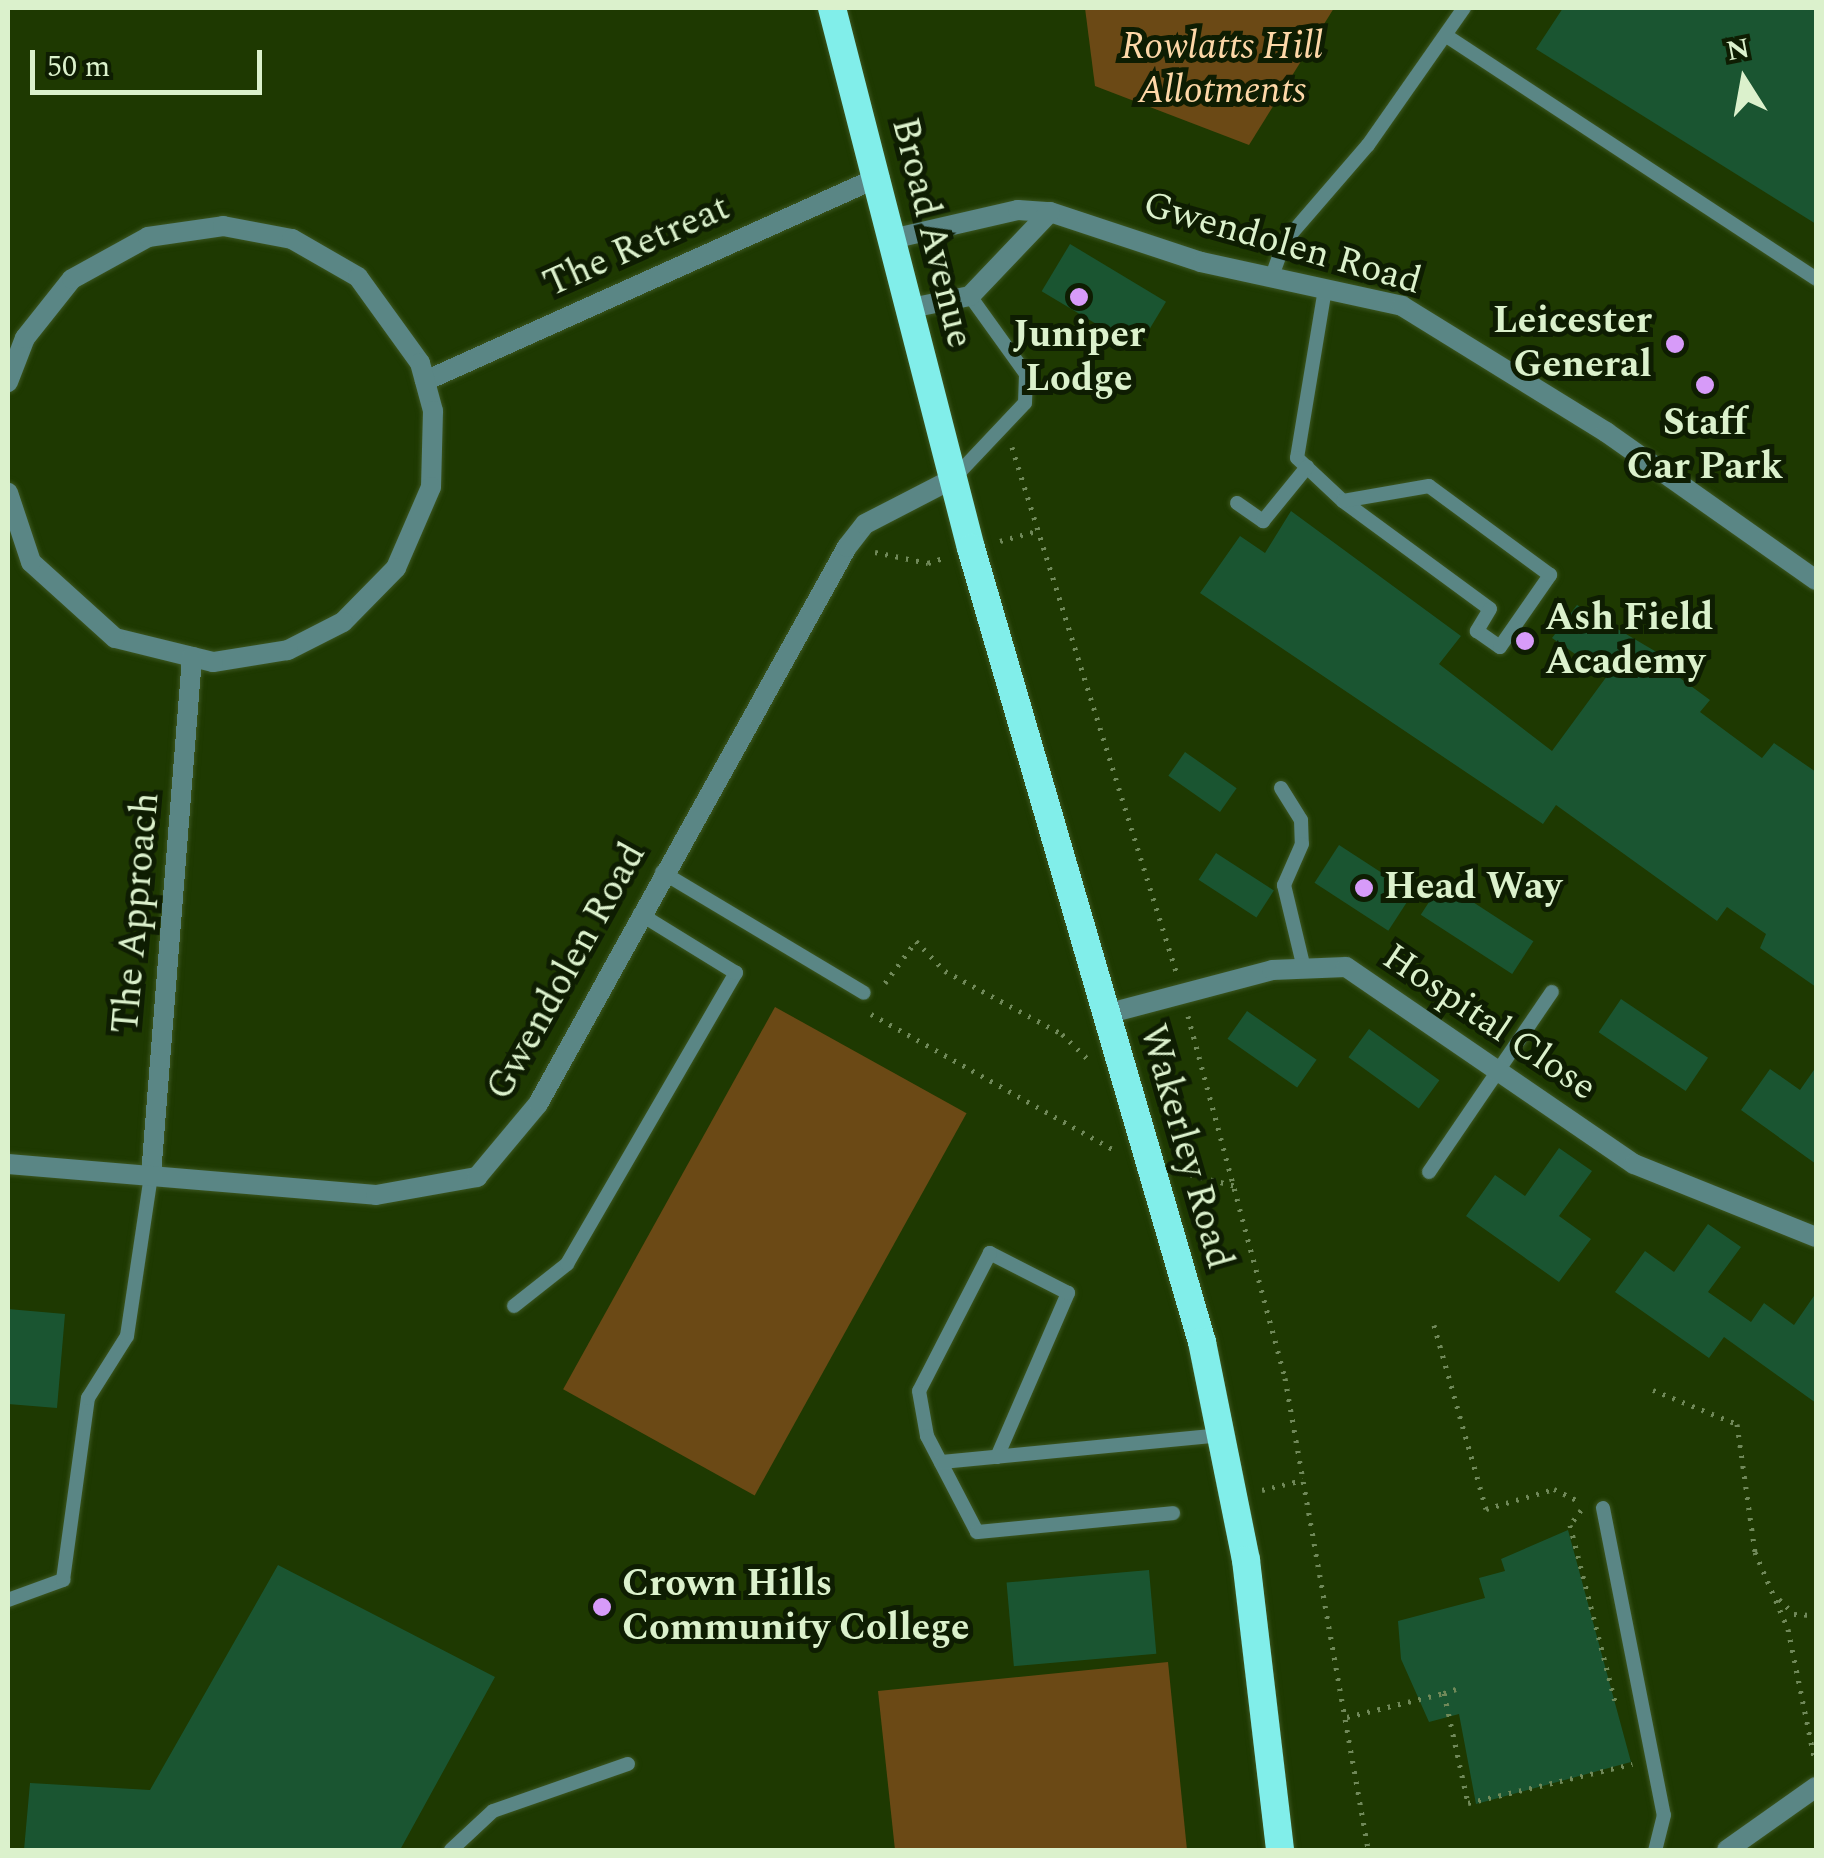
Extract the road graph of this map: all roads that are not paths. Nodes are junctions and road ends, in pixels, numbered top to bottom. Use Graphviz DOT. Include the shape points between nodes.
graph roads {
  1 [pos="832,8"];
  2 [pos="1464,8"];
  3 [pos="1448,36"];
  4 [pos="879,177"];
  5 [pos="1050,212"];
  6 [pos="896,238"];
  7 [pos="1272,276"];
  8 [pos="1816,278"];
  9 [pos="1325,289"];
  10 [pos="970,296"];
  11 [pos="911,308"];
  12 [pos="8,382"];
  13 [pos="424,382"];
  14 [pos="1306,467"];
  15 [pos="954,478"];
  16 [pos="8,493"];
  17 [pos="1343,501"];
  18 [pos="1237,504"];
  19 [pos="1816,580"];
  20 [pos="192,658"];
  21 [pos="1281,788"];
  22 [pos="662,872"];
  23 [pos="640,914"];
  24 [pos="1303,964"];
  25 [pos="1552,992"];
  26 [pos="864,993"];
  27 [pos="1106,1014"];
  28 [pos="1496,1073"];
  29 [pos="8,1164"];
  30 [pos="1429,1172"];
  31 [pos="151,1174"];
  32 [pos="1816,1237"];
  33 [pos="514,1306"];
  34 [pos="1223,1435"];
  35 [pos="996,1456"];
  36 [pos="941,1462"];
  37 [pos="1603,1508"];
  38 [pos="1173,1513"];
  39 [pos="8,1600"];
  40 [pos="628,1764"];
  41 [pos="1816,1787"];
  42 [pos="450,1850"];
  43 [pos="1280,1850"];
  44 [pos="1655,1850"];
  45 [pos="1728,1850"];
  1 -- 4 [label="highway, Broad Avenue"];
  2 -- 3 [label="lane"];
  3 -- 7 [label="lane" via="1285,241"];
  3 -- 8 [label="lane"];
  4 -- 6 [label="highway, Broad Avenue"];
  4 -- 13 [label="street, The Retreat"];
  5 -- 6 [label="street, Gwendolen Road" via="1018,210"];
  5 -- 7 [label="street, Gwendolen Road"];
  5 -- 10 [label="street"];
  6 -- 11 [label="highway, Broad Avenue"];
  7 -- 9 [label="street, Gwendolen Road"];
  9 -- 14 [label="lane" via="1298,458"];
  9 -- 19 [label="street, Gwendolen Road" via="1402,306 1606,432"];
  10 -- 11 [label="street"];
  10 -- 15 [label="lane" via="1026,374 1025,404 1007,430"];
  11 -- 15 [label="highway, Broad Avenue"];
  12 -- 13 [label="street" via="24,338 72,279 148,236 223,226 292,239 358,278"];
  13 -- 20 [label="street" via="431,487 396,568 343,622 288,650"];
  14 -- 17 [label="lane"];
  14 -- 18 [label="lane" via="1263,522"];
  15 -- 22 [label="street, Gwendolen Road" via="865,524 847,546"];
  15 -- 27 [label="highway, Wakerley Road"];
  16 -- 20 [label="street" via="32,562 115,638"];
  17 -- 17 [label="lane" via="1429,486 1550,575 1500,647 1477,631 1490,609"];
  20 -- 31 [label="street, The Approach"];
  21 -- 24 [label="lane" via="1300,820 1302,844 1284,885"];
  22 -- 23 [label="street, Gwendolen Road"];
  22 -- 26 [label="lane"];
  23 -- 31 [label="street, Gwendolen Road" via="538,1104 477,1176 376,1195"];
  23 -- 33 [label="lane" via="736,973 567,1264"];
  24 -- 27 [label="street, Hospital Close"];
  24 -- 28 [label="street, Hospital Close" via="1346,967"];
  25 -- 28 [label="lane"];
  27 -- 34 [label="highway, Wakerley Road" via="1154,1166"];
  28 -- 30 [label="lane"];
  28 -- 32 [label="street, Hospital Close" via="1634,1164"];
  29 -- 31 [label="street, Gwendolen Road"];
  31 -- 39 [label="lane" via="127,1336 88,1398 63,1580"];
  34 -- 35 [label="lane"];
  34 -- 43 [label="highway, Wakerley Road"];
  35 -- 36 [label="lane"];
  35 -- 36 [label="lane" via="1068,1293 990,1254 919,1391"];
  36 -- 38 [label="lane" via="977,1532"];
  37 -- 44 [label="lane" via="1664,1816"];
  40 -- 42 [label="lane" via="493,1810"];
  41 -- 45 [label="street"];
}
